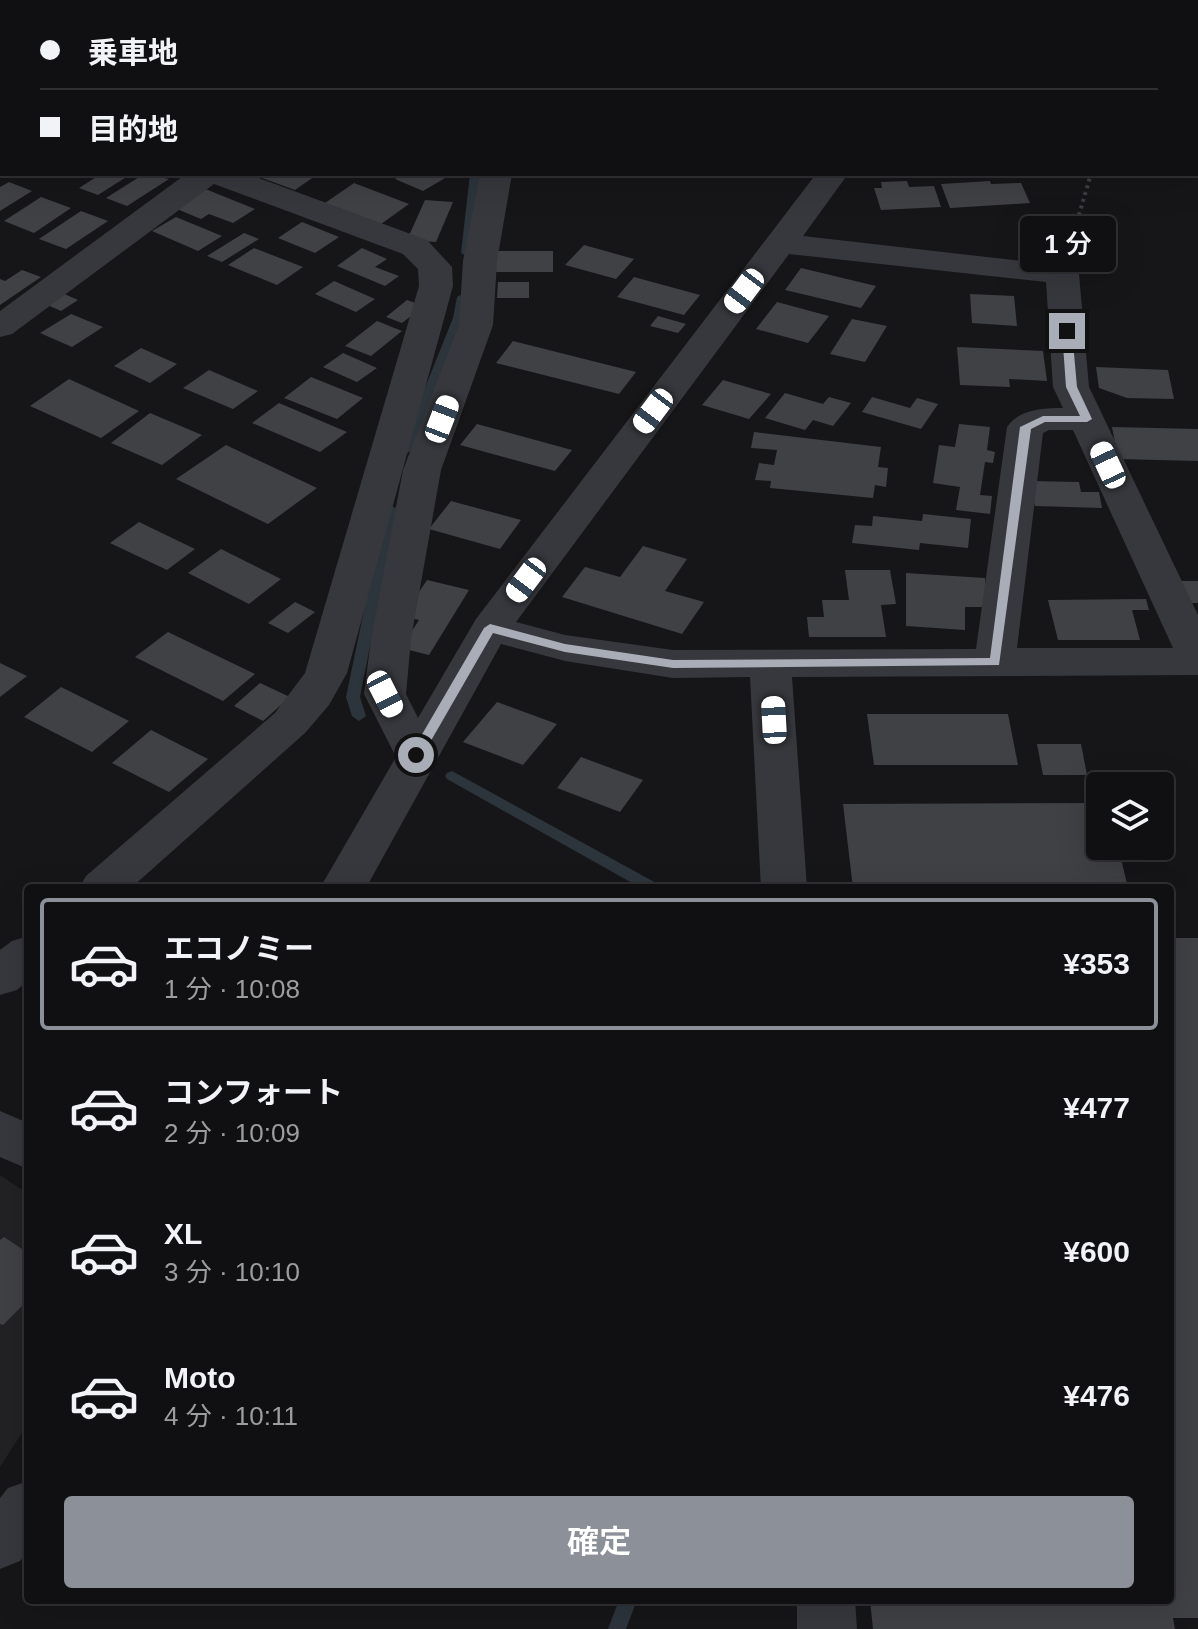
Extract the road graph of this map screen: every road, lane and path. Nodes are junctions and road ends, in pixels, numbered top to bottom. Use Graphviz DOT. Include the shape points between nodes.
graph roads {
  1 [pos="204,176"];
  2 [pos="223,176"];
  3 [pos="496,176"];
  4 [pos="830,176"];
  5 [pos="1090,176"];
  6 [pos="780,243"];
  7 [pos="1062,274"];
  8 [pos="0,327"];
  9 [pos="1087,419"];
  10 [pos="490,628"];
  11 [pos="1198,659"];
  12 [pos="995,662"];
  13 [pos="770,664"];
  14 [pos="416,755"];
  15 [pos="107,884"];
  16 [pos="345,884"];
  17 [pos="784,884"];
  18 [pos="24,956"];
  19 [pos="0,977"];
  20 [pos="0,1131"];
  21 [pos="24,1146"];
  22 [pos="24,1512"];
  23 [pos="0,1542"];
  24 [pos="826,1604"];
  25 [pos="827,1629"];
  1 -- 8 [label="street"];
  2 -- 15 [label="street" via="415,247 435,267 436,286 326,673 314,695 290,723"];
  3 -- 14 [label="street" via="480,261 476,325 422,470 391,639 385,694"];
  4 -- 6 [label="street"];
  5 -- 7 [label="path"];
  6 -- 7 [label="street"];
  6 -- 10 [label="street"];
  7 -- 9 [label="street" via="1071,387"];
  9 -- 11 [label="street"];
  9 -- 12 [label="street" via="1043,419 1025,427"];
  10 -- 13 [label="street" via="621,658"];
  10 -- 14 [label="street"];
  11 -- 12 [label="street"];
  12 -- 13 [label="street"];
  13 -- 17 [label="street"];
  14 -- 16 [label="street"];
  18 -- 19 [label="street"];
  20 -- 21 [label="street"];
  22 -- 23 [label="street"];
  24 -- 25 [label="street"];
}
